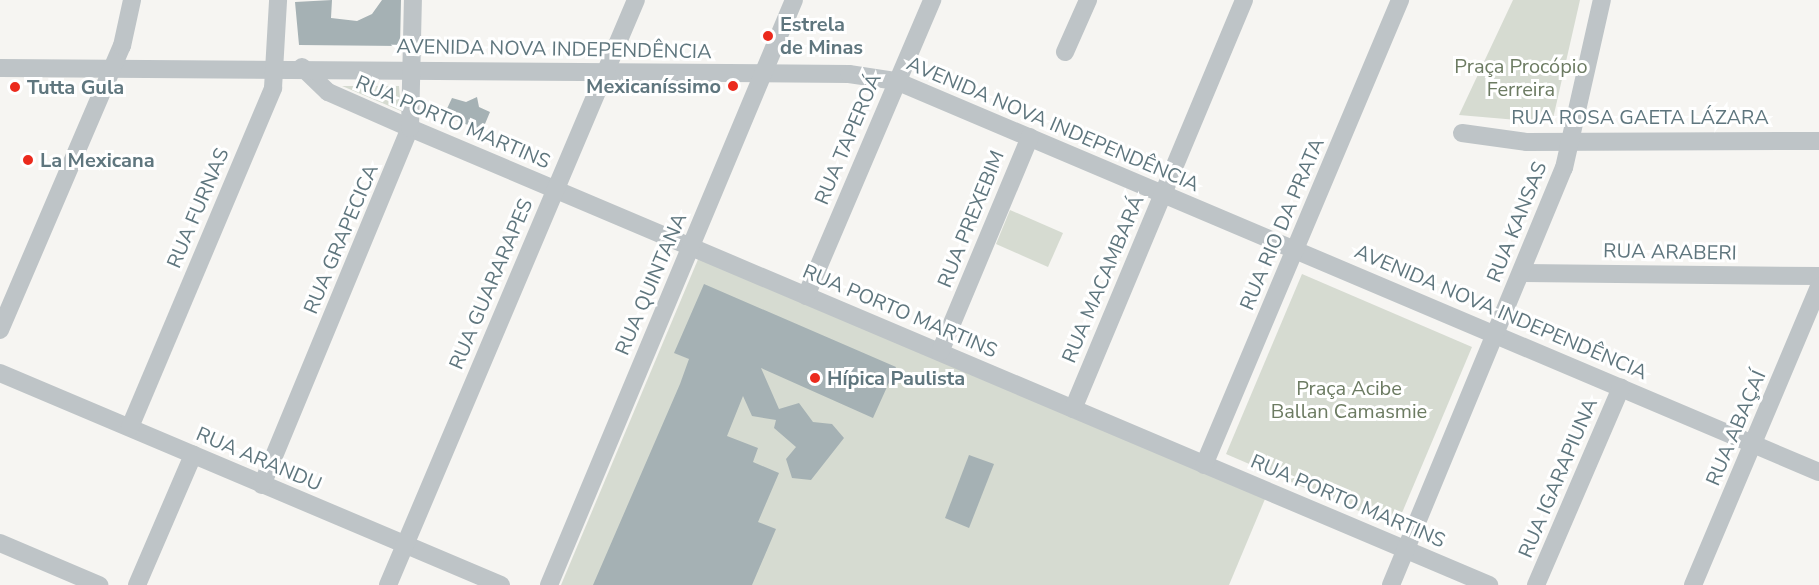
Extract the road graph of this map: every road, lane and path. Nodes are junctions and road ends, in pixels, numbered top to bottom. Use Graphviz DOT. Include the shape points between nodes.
graph roads {
  1 [pos="132,0"];
  2 [pos="278,0"];
  3 [pos="413,0"];
  4 [pos="636,0"];
  5 [pos="794,0"];
  6 [pos="932,0"];
  7 [pos="1089,0"];
  8 [pos="1244,0"];
  9 [pos="1400,0"];
  10 [pos="1602,0"];
  11 [pos="1065,52"];
  12 [pos="277,66"];
  13 [pos="302,67"];
  14 [pos="0,68"];
  15 [pos="413,68"];
  16 [pos="111,69"];
  17 [pos="604,73"];
  18 [pos="763,75"];
  19 [pos="896,81"];
  20 [pos="410,128"];
  21 [pos="1462,133"];
  22 [pos="1030,137"];
  23 [pos="1819,141"];
  24 [pos="1571,143"];
  25 [pos="555,190"];
  26 [pos="1163,194"];
  27 [pos="691,247"];
  28 [pos="1296,249"];
  29 [pos="1521,273"];
  30 [pos="1819,276"];
  31 [pos="1819,287"];
  32 [pos="806,296"];
  33 [pos="0,330"];
  34 [pos="1496,335"];
  35 [pos="940,352"];
  36 [pos="0,373"];
  37 [pos="1621,388"];
  38 [pos="1073,409"];
  39 [pos="130,428"];
  40 [pos="1753,444"];
  41 [pos="193,455"];
  42 [pos="1204,465"];
  43 [pos="1819,472"];
  44 [pos="262,485"];
  45 [pos="0,543"];
  46 [pos="404,546"];
  47 [pos="1406,550"];
  48 [pos="99,585"];
  49 [pos="137,585"];
  50 [pos="388,585"];
  51 [pos="501,585"];
  52 [pos="549,585"];
  53 [pos="1391,585"];
  54 [pos="1489,585"];
  55 [pos="1536,585"];
  56 [pos="1693,585"];
  1 -- 16 [label="street"];
  2 -- 12 [label="street, RUA FURNAS"];
  3 -- 15 [label="street, RUA GRAPECICA"];
  4 -- 17 [label="street, RUA GUARARAPES"];
  5 -- 18 [label="street, RUA QUINTANA"];
  6 -- 19 [label="street, RUA TAPEROÁ"];
  7 -- 11 [label="street"];
  8 -- 26 [label="street, RUA MACAMBARÁ"];
  9 -- 28 [label="street, RUA RIO DA PRATA"];
  10 -- 24 [label="street, RUA KANSAS"];
  12 -- 13 [label="street, AVENIDA NOVA INDEPENDÊNCIA"];
  12 -- 16 [label="street, AVENIDA NOVA INDEPENDÊNCIA"];
  12 -- 39 [label="street, RUA FURNAS" via="273,88"];
  13 -- 15 [label="street, AVENIDA NOVA INDEPENDÊNCIA"];
  13 -- 20 [label="street, RUA PORTO MARTINS" via="328,92"];
  14 -- 16 [label="street, AVENIDA NOVA INDEPENDÊNCIA"];
  15 -- 17 [label="street, AVENIDA NOVA INDEPENDÊNCIA"];
  15 -- 20 [label="street, RUA GRAPECICA"];
  16 -- 33 [label="street"];
  17 -- 18 [label="street, AVENIDA NOVA INDEPENDÊNCIA"];
  17 -- 25 [label="street, RUA GUARARAPES"];
  18 -- 19 [label="street, AVENIDA NOVA INDEPENDÊNCIA" via="849,74"];
  18 -- 27 [label="street, RUA QUINTANA"];
  19 -- 22 [label="street, AVENIDA NOVA INDEPENDÊNCIA"];
  19 -- 32 [label="street, RUA TAPEROÁ"];
  20 -- 25 [label="street, RUA PORTO MARTINS"];
  20 -- 44 [label="street, RUA GRAPECICA"];
  21 -- 24 [label="street, RUA ROSA GAETA LÁZARA"];
  22 -- 26 [label="street, AVENIDA NOVA INDEPENDÊNCIA"];
  22 -- 35 [label="street, RUA PREXEBIM"];
  23 -- 24 [label="street, RUA ROSA GAETA LÁZARA"];
  24 -- 29 [label="street, RUA KANSAS"];
  25 -- 27 [label="street, RUA PORTO MARTINS"];
  25 -- 46 [label="street, RUA GUARARAPES"];
  26 -- 28 [label="street, AVENIDA NOVA INDEPENDÊNCIA"];
  26 -- 38 [label="street, RUA MACAMBARÁ"];
  27 -- 32 [label="street, RUA PORTO MARTINS"];
  27 -- 52 [label="street, RUA QUINTANA"];
  28 -- 34 [label="street, AVENIDA NOVA INDEPENDÊNCIA"];
  28 -- 42 [label="street, RUA RIO DA PRATA"];
  29 -- 30 [label="street, RUA ARABERI"];
  29 -- 34 [label="street, RUA KANSAS"];
  31 -- 40 [label="street, RUA ABAÇAÍ"];
  32 -- 35 [label="street, RUA PORTO MARTINS"];
  34 -- 37 [label="street, AVENIDA NOVA INDEPENDÊNCIA"];
  34 -- 47 [label="street, RUA KANSAS"];
  35 -- 38 [label="street, RUA PORTO MARTINS"];
  36 -- 39 [label="street, RUA ARANDU"];
  37 -- 40 [label="street, AVENIDA NOVA INDEPENDÊNCIA"];
  37 -- 55 [label="street, RUA IGARAPIUNA"];
  38 -- 42 [label="street, RUA PORTO MARTINS"];
  39 -- 41 [label="street, RUA ARANDU"];
  40 -- 43 [label="street, AVENIDA NOVA INDEPENDÊNCIA"];
  40 -- 56 [label="street, RUA ABAÇAÍ"];
  41 -- 44 [label="street, RUA ARANDU"];
  41 -- 49 [label="street"];
  42 -- 47 [label="street, RUA PORTO MARTINS"];
  44 -- 46 [label="street, RUA ARANDU"];
  45 -- 48 [label="street"];
  46 -- 50 [label="street, RUA GUARARAPES"];
  46 -- 51 [label="street, RUA ARANDU"];
  47 -- 53 [label="street, RUA KANSAS"];
  47 -- 54 [label="street, RUA PORTO MARTINS"];
}
